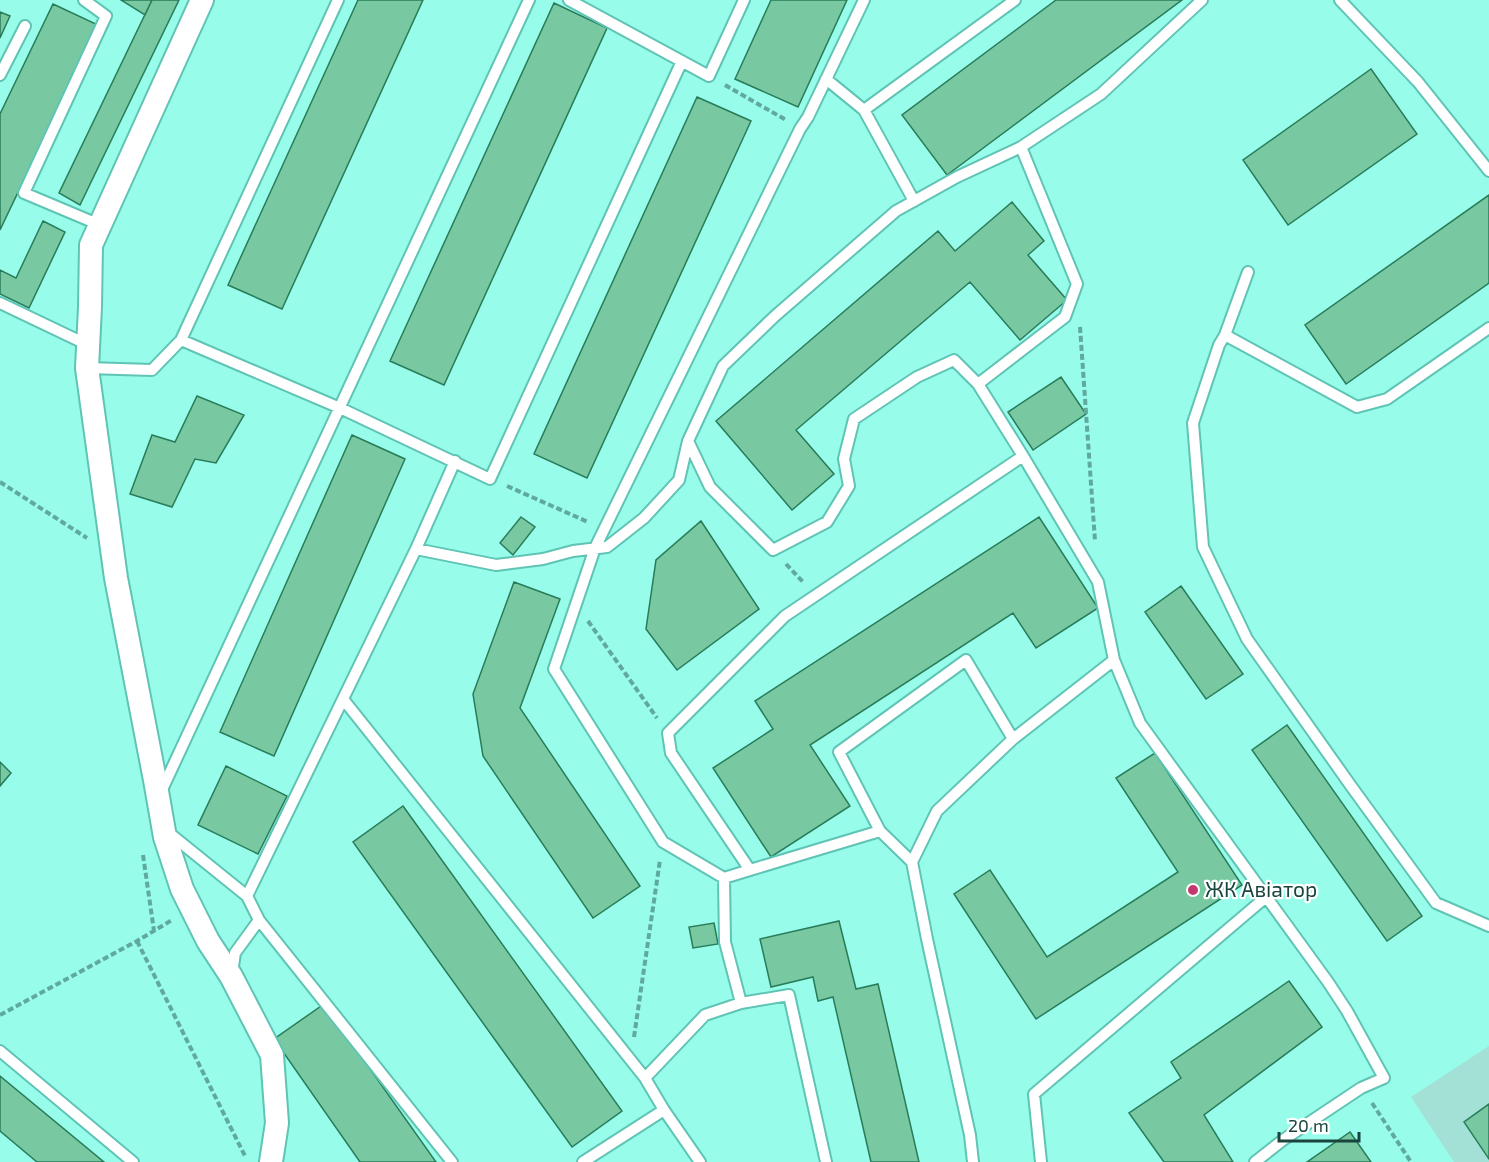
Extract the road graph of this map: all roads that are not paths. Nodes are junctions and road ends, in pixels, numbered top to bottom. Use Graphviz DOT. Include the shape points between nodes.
graph roads {
  1 [pos="84,0"];
  2 [pos="202,0"];
  3 [pos="338,0"];
  4 [pos="530,0"];
  5 [pos="569,0"];
  6 [pos="744,0"];
  7 [pos="864,0"];
  8 [pos="1015,0"];
  9 [pos="1202,0"];
  10 [pos="1340,0"];
  11 [pos="25,26"];
  12 [pos="682,61"];
  13 [pos="0,75"];
  14 [pos="826,80"];
  15 [pos="864,110"];
  16 [pos="1021,147"];
  17 [pos="1489,171"];
  18 [pos="914,201"];
  19 [pos="100,225"];
  20 [pos="1248,272"];
  21 [pos="0,303"];
  22 [pos="1489,328"];
  23 [pos="1225,335"];
  24 [pos="181,340"];
  25 [pos="88,345"];
  26 [pos="87,368"];
  27 [pos="978,384"];
  28 [pos="340,408"];
  29 [pos="688,441"];
  30 [pos="1023,456"];
  31 [pos="455,461"];
  32 [pos="595,548"];
  33 [pos="416,549"];
  34 [pos="1114,660"];
  35 [pos="343,699"];
  36 [pos="1012,739"];
  37 [pos="159,798"];
  38 [pos="164,829"];
  39 [pos="880,831"];
  40 [pos="912,862"];
  41 [pos="750,870"];
  42 [pos="724,878"];
  43 [pos="247,896"];
  44 [pos="1266,897"];
  45 [pos="259,920"];
  46 [pos="1489,926"];
  47 [pos="231,976"];
  48 [pos="741,1003"];
  49 [pos="0,1051"];
  50 [pos="645,1078"];
  51 [pos="664,1110"];
  52 [pos="133,1162"];
  53 [pos="271,1162"];
  54 [pos="452,1162"];
  55 [pos="583,1162"];
  56 [pos="700,1162"];
  57 [pos="826,1162"];
  58 [pos="973,1162"];
  59 [pos="1041,1162"];
  60 [pos="1255,1162"];
  1 -- 19 [label="lane" via="106,16 24,193"];
  2 -- 19 [label="street"];
  3 -- 24 [label="lane"];
  4 -- 28 [label="lane"];
  5 -- 12 [label="lane"];
  6 -- 12 [label="lane" via="709,76"];
  7 -- 14 [label="lane"];
  8 -- 15 [label="lane"];
  9 -- 16 [label="lane" via="1101,94"];
  10 -- 17 [label="lane" via="1418,82"];
  11 -- 13 [label="lane"];
  12 -- 31 [label="lane" via="490,479"];
  14 -- 15 [label="lane"];
  14 -- 32 [label="lane"];
  15 -- 18 [label="lane"];
  16 -- 18 [label="lane"];
  16 -- 27 [label="lane" via="1077,284 1065,317"];
  18 -- 29 [label="lane" via="896,211 723,366"];
  19 -- 25 [label="street" via="91,245"];
  20 -- 23 [label="lane"];
  21 -- 25 [label="lane"];
  22 -- 23 [label="lane" via="1387,399 1357,407"];
  23 -- 46 [label="lane" via="1193,423 1203,547 1248,639 1436,903"];
  24 -- 26 [label="lane" via="152,370"];
  24 -- 28 [label="lane"];
  25 -- 26 [label="street"];
  26 -- 37 [label="street" via="116,578"];
  27 -- 29 [label="lane" via="954,360 917,377 854,419 844,459 849,486 833,513 827,522 773,550 710,487"];
  27 -- 30 [label="lane"];
  28 -- 31 [label="lane"];
  28 -- 37 [label="lane"];
  29 -- 32 [label="lane" via="679,480 644,518 607,547"];
  30 -- 34 [label="lane" via="1098,582"];
  30 -- 41 [label="lane" via="785,616 668,733 671,753"];
  31 -- 33 [label="lane"];
  32 -- 33 [label="lane" via="496,566"];
  32 -- 42 [label="lane" via="554,669 663,842"];
  33 -- 35 [label="lane"];
  34 -- 36 [label="lane"];
  34 -- 44 [label="lane" via="1140,723"];
  35 -- 43 [label="lane"];
  35 -- 50 [label="lane"];
  36 -- 39 [label="lane" via="966,660 839,752"];
  36 -- 40 [label="lane" via="937,811"];
  37 -- 38 [label="street"];
  38 -- 43 [label="lane"];
  38 -- 47 [label="street" via="182,889"];
  39 -- 40 [label="lane"];
  39 -- 41 [label="lane"];
  40 -- 58 [label="lane"];
  41 -- 42 [label="lane"];
  42 -- 48 [label="lane" via="725,942"];
  43 -- 45 [label="lane"];
  44 -- 59 [label="lane" via="1034,1094"];
  44 -- 60 [label="lane" via="1347,1011 1384,1078 1361,1088"];
  45 -- 47 [label="lane" via="235,953"];
  45 -- 54 [label="lane"];
  47 -- 53 [label="street" via="272,1056 277,1123"];
  48 -- 50 [label="lane" via="705,1015"];
  48 -- 57 [label="lane" via="789,995"];
  49 -- 52 [label="lane"];
  50 -- 51 [label="lane"];
  51 -- 55 [label="lane"];
  51 -- 56 [label="lane"];
}
